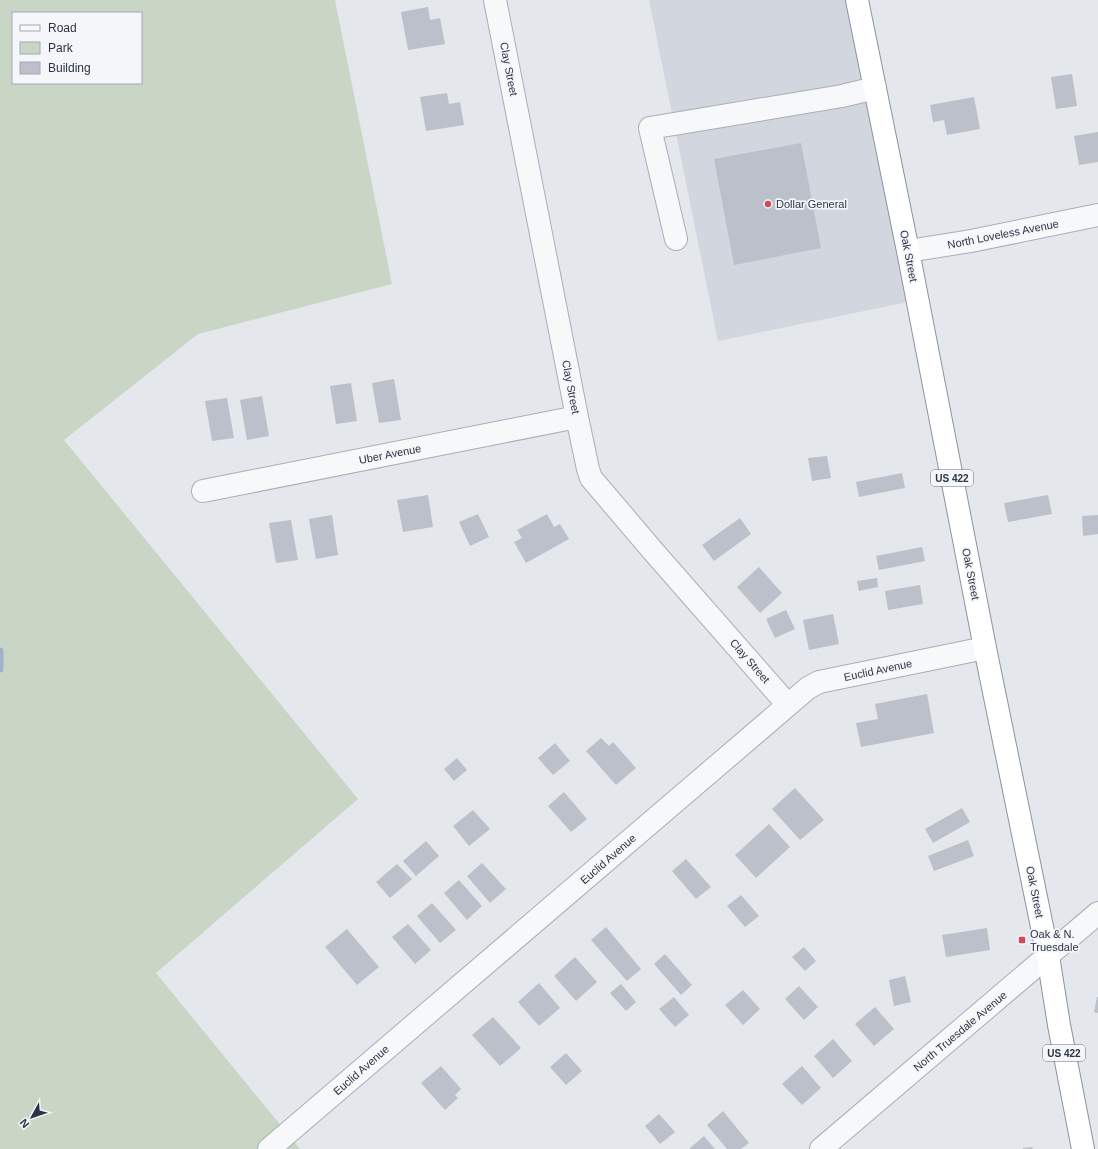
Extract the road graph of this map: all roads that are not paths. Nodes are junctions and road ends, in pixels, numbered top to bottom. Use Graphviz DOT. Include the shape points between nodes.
graph roads {
  1 [pos="495,0"];
  2 [pos="857,0"];
  3 [pos="875,88"];
  4 [pos="1098,215"];
  5 [pos="676,239"];
  6 [pos="908,250"];
  7 [pos="577,417"];
  8 [pos="203,491"];
  9 [pos="985,648"];
  10 [pos="788,705"];
  11 [pos="1098,913"];
  12 [pos="1048,956"];
  13 [pos="269,1149"];
  14 [pos="821,1149"];
  15 [pos="1083,1149"];
  1 -- 7 [label="street, Clay Street"];
  2 -- 3 [label="highway, Oak Street / US 422"];
  3 -- 5 [label="street" via="842,96 650,128"];
  3 -- 6 [label="highway, Oak Street / US 422"];
  4 -- 6 [label="street, North Loveless Avenue" via="971,241"];
  6 -- 9 [label="highway, Oak Street / US 422"];
  7 -- 8 [label="street, Uber Avenue"];
  7 -- 10 [label="street, Clay Street" via="591,478"];
  9 -- 10 [label="street, Euclid Avenue" via="819,682"];
  9 -- 12 [label="highway, Oak Street / US 422"];
  10 -- 13 [label="street, Euclid Avenue"];
  11 -- 12 [label="street, North Truesdale Avenue"];
  12 -- 14 [label="street, North Truesdale Avenue"];
  12 -- 15 [label="highway, Oak Street / US 422"];
}
